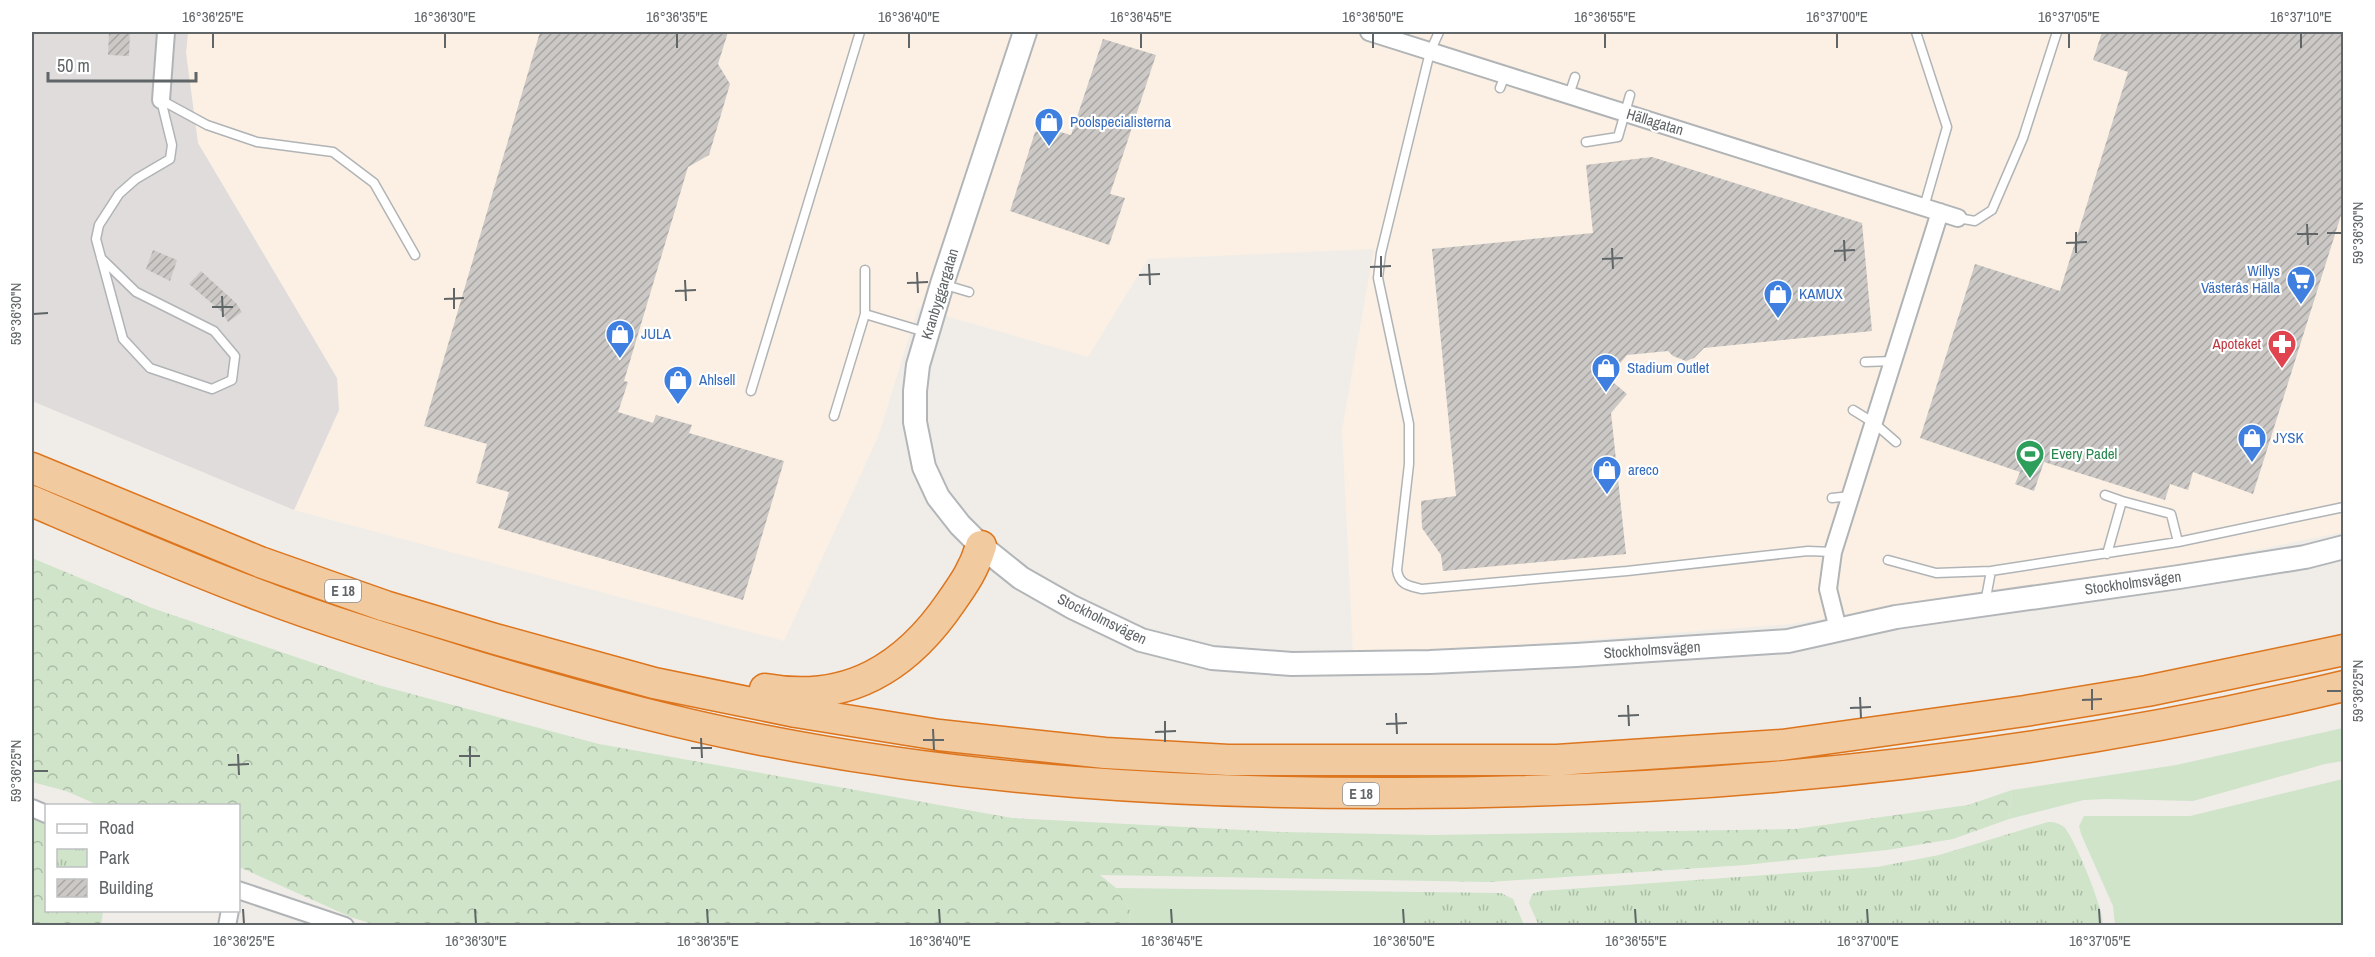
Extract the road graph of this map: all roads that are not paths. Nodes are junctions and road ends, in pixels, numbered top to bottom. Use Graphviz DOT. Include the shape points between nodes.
graph roads {
  1 [pos="166,32"];
  2 [pos="860,32"];
  3 [pos="1025,32"];
  4 [pos="1370,32"];
  5 [pos="1439,32"];
  6 [pos="1917,32"];
  7 [pos="2057,32"];
  8 [pos="1430,52"];
  9 [pos="1575,77"];
  10 [pos="1569,95"];
  11 [pos="1630,95"];
  12 [pos="161,100"];
  13 [pos="1625,113"];
  14 [pos="1586,142"];
  15 [pos="1932,210"];
  16 [pos="1958,218"];
  17 [pos="416,255"];
  18 [pos="101,258"];
  19 [pos="865,270"];
  20 [pos="942,284"];
  21 [pos="969,292"];
  22 [pos="865,314"];
  23 [pos="928,333"];
  24 [pos="1893,361"];
  25 [pos="1865,362"];
  26 [pos="751,391"];
  27 [pos="1853,410"];
  28 [pos="834,416"];
  29 [pos="1874,423"];
  30 [pos="1896,442"];
  31 [pos="32,468"];
  32 [pos="2106,495"];
  33 [pos="1851,496"];
  34 [pos="1832,498"];
  35 [pos="32,501"];
  36 [pos="2122,501"];
  37 [pos="2343,507"];
  38 [pos="2178,542"];
  39 [pos="981,546"];
  40 [pos="2343,547"];
  41 [pos="1833,552"];
  42 [pos="2107,554"];
  43 [pos="1888,560"];
  44 [pos="1991,571"];
  45 [pos="1985,603"];
  46 [pos="1838,629"];
  47 [pos="2343,650"];
  48 [pos="548,654"];
  49 [pos="2343,686"];
  50 [pos="240,891"];
  51 [pos="345,926"];
  1 -- 12 [label="street"];
  2 -- 26 [label="lane"];
  3 -- 20 [label="street, Kranbyggargatan"];
  4 -- 8 [label="street, Hällagatan"];
  5 -- 8 [label="lane"];
  6 -- 15 [label="lane" via="1947,128"];
  7 -- 16 [label="lane" via="2023,138 1992,210 1975,221"];
  8 -- 10 [label="street, Hällagatan" via="1502,82"];
  8 -- 41 [label="lane" via="1378,278 1409,424 1398,578 1404,585 1422,589 1808,551"];
  9 -- 10 [label="lane"];
  10 -- 13 [label="street, Hällagatan"];
  11 -- 13 [label="lane"];
  12 -- 17 [label="lane" via="207,125 257,142 333,152 374,183"];
  12 -- 18 [label="lane" via="172,145 170,159 119,194 99,225 96,239"];
  13 -- 14 [label="lane" via="1618,137"];
  13 -- 15 [label="street, Hällagatan"];
  15 -- 16 [label="street, Hällagatan"];
  15 -- 24 [label="street"];
  18 -- 18 [label="lane" via="123,339 150,368 212,388 232,380 235,356 214,331 136,292"];
  19 -- 22 [label="lane"];
  20 -- 21 [label="lane"];
  20 -- 23 [label="street, Kranbyggargatan"];
  22 -- 23 [label="lane"];
  22 -- 28 [label="lane"];
  23 -- 39 [label="street, Kranbyggargatan" via="915,391 915,422 924,467 938,497"];
  24 -- 25 [label="lane"];
  24 -- 29 [label="street"];
  27 -- 29 [label="lane"];
  29 -- 30 [label="lane"];
  29 -- 33 [label="street"];
  31 -- 48 [label="highway, E 18" via="260,562 385,606"];
  32 -- 36 [label="lane"];
  33 -- 34 [label="lane"];
  33 -- 41 [label="street"];
  35 -- 49 [label="highway, E 18" via="251,592 551,689 770,742 923,767 1088,785 1308,794 1479,793 1696,784 1931,761 2071,741 2212,716"];
  36 -- 38 [label="lane" via="2171,514"];
  36 -- 42 [label="lane"];
  37 -- 38 [label="lane"];
  38 -- 42 [label="lane"];
  39 -- 46 [label="street, Stockholmsvägen" via="1022,578 1141,640 1212,658 1254,663 1418,662 1576,655 1788,641"];
  39 -- 48 [label="highway, E 18" via="974,568 918,644 880,672 838,689 768,689 576,647"];
  40 -- 45 [label="street, Stockholmsvägen" via="2190,575"];
  41 -- 46 [label="street" via="1828,589"];
  42 -- 44 [label="lane"];
  43 -- 44 [label="lane" via="1936,573"];
  44 -- 45 [label="lane"];
  45 -- 46 [label="street, Stockholmsvägen"];
  47 -- 48 [label="highway, E 18" via="2036,710 1782,745 1557,760 1416,761 1217,759 1105,753 939,735 745,702 654,683"];
  50 -- 51 [label="street"];
}
